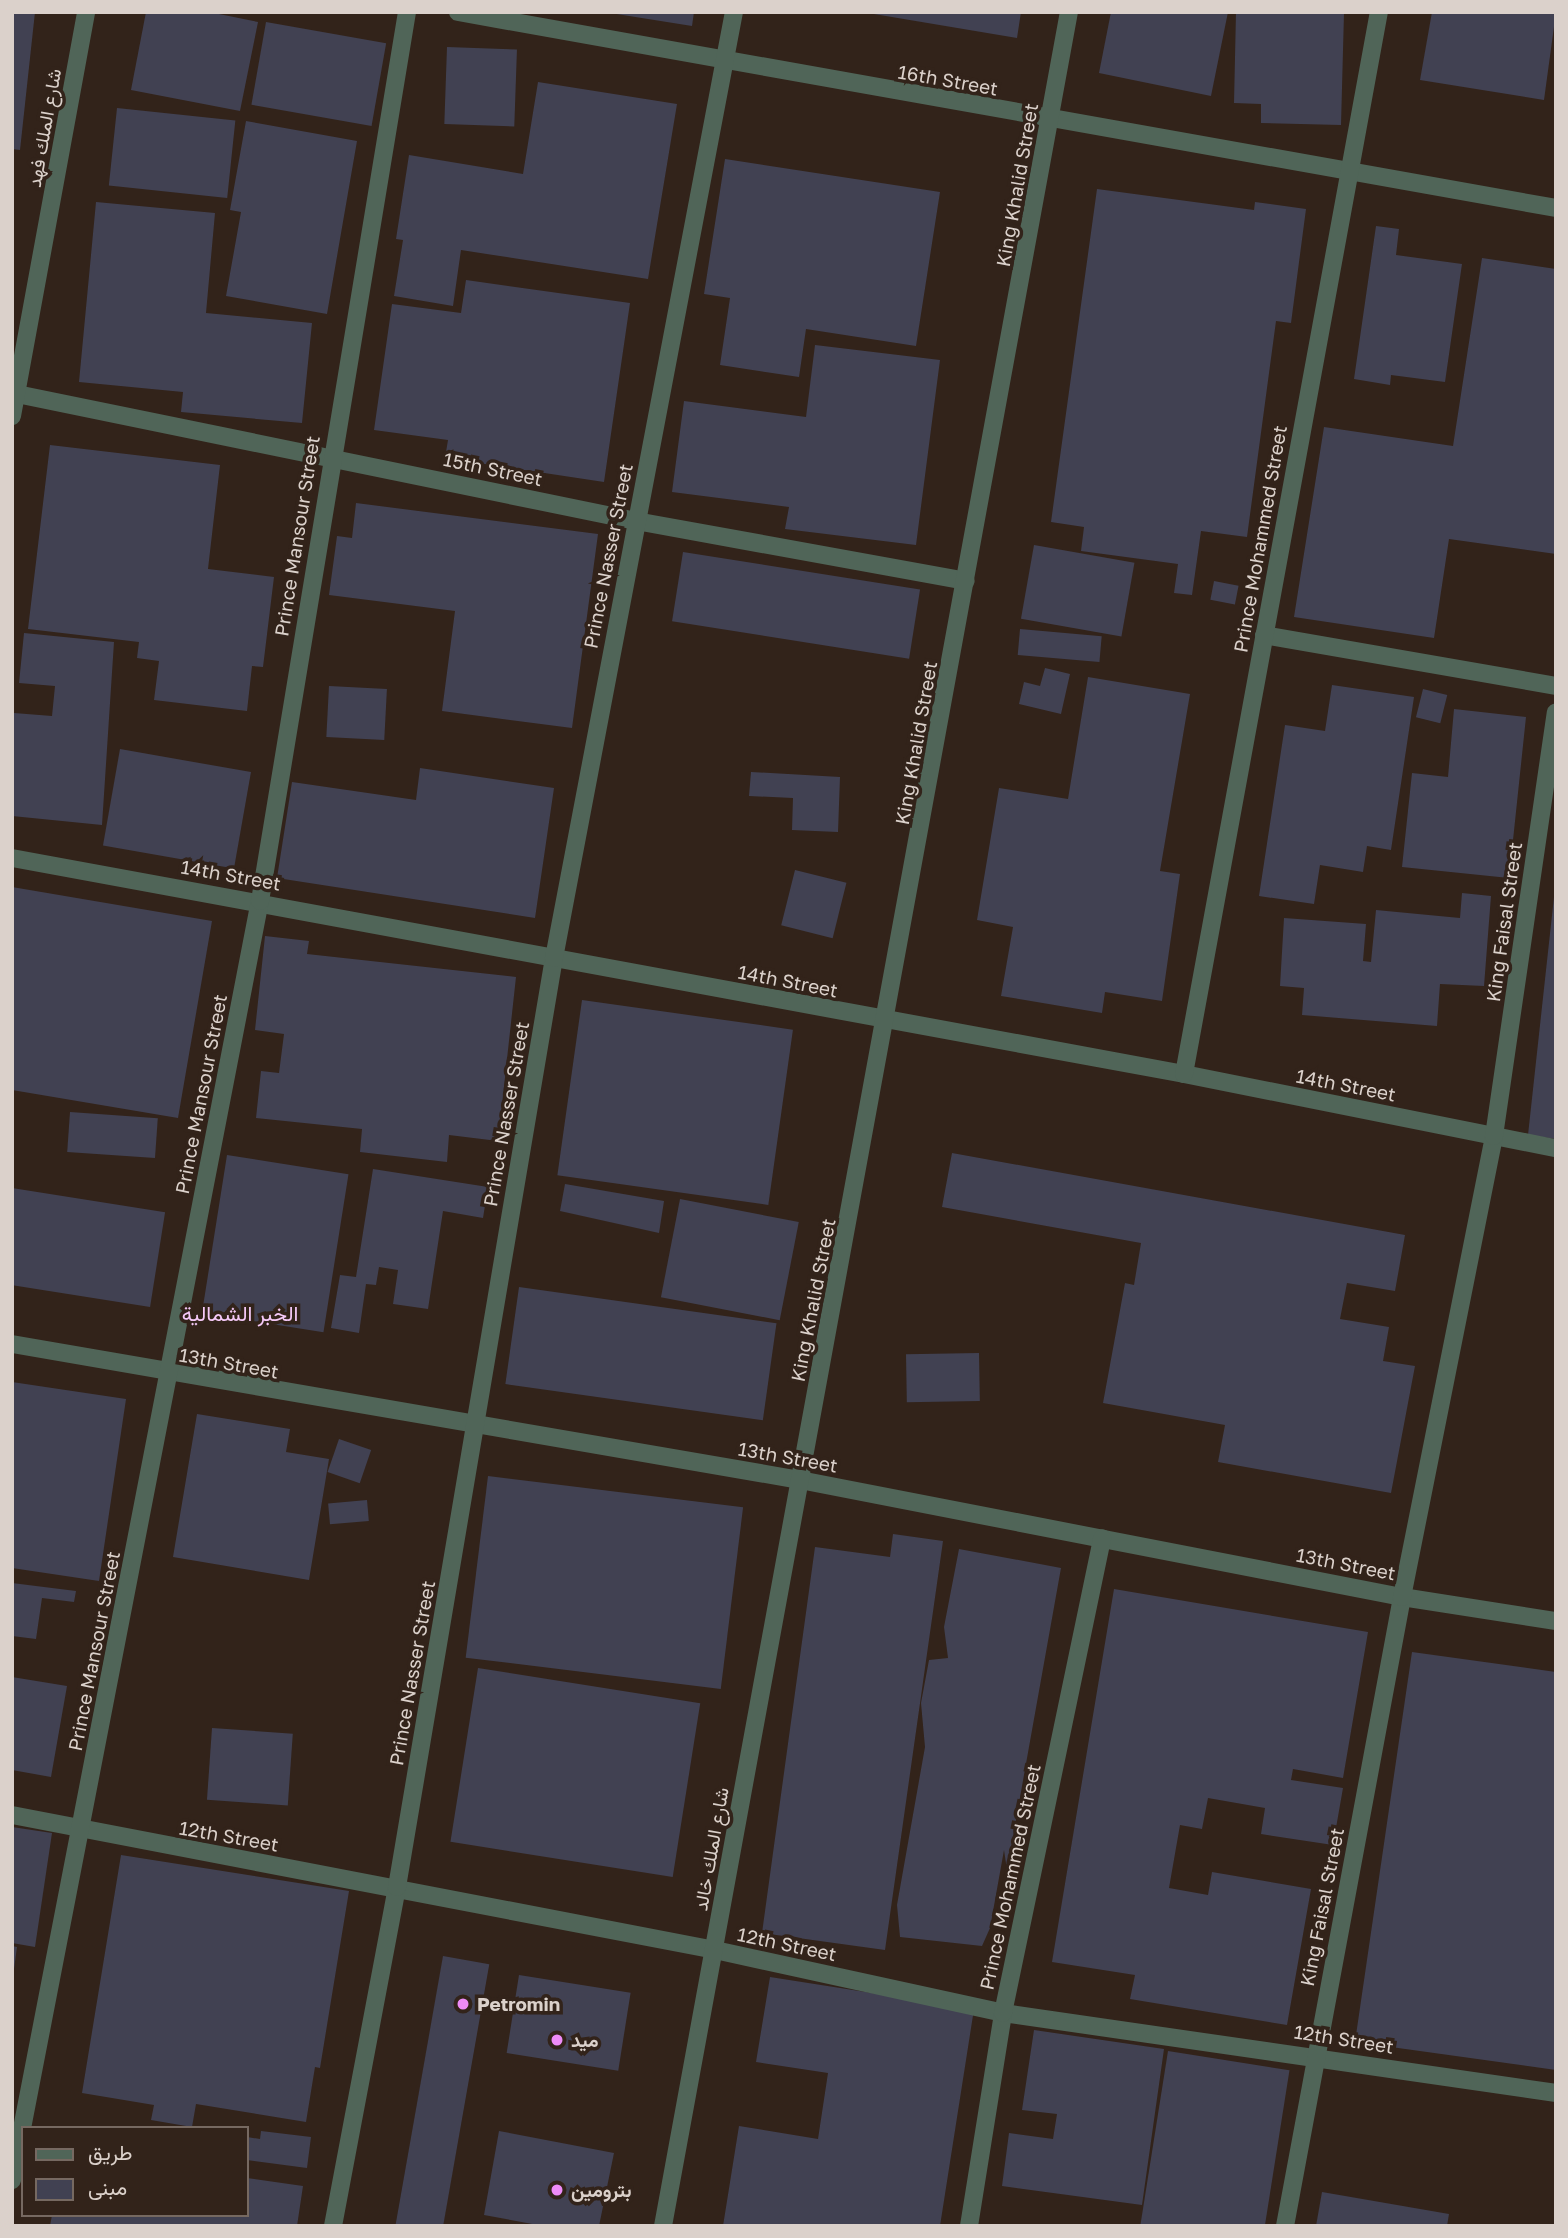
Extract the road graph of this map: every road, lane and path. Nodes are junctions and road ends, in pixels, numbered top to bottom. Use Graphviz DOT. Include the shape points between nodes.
graph roads {
  1 [pos="86,12"];
  2 [pos="407,12"];
  3 [pos="458,12"];
  4 [pos="734,12"];
  5 [pos="1069,12"];
  6 [pos="1379,12"];
  7 [pos="726,61"];
  8 [pos="1050,119"];
  9 [pos="1348,172"];
  10 [pos="1556,208"];
  11 [pos="14,394"];
  12 [pos="12,416"];
  13 [pos="332,456"];
  14 [pos="636,521"];
  15 [pos="967,581"];
  16 [pos="1264,635"];
  17 [pos="1556,686"];
  18 [pos="1556,713"];
  19 [pos="12,858"];
  20 [pos="260,901"];
  21 [pos="554,958"];
  22 [pos="886,1021"];
  23 [pos="1184,1074"];
  24 [pos="1494,1136"];
  25 [pos="1556,1148"];
  26 [pos="12,1344"];
  27 [pos="168,1374"];
  28 [pos="475,1426"];
  29 [pos="800,1480"];
  30 [pos="1102,1538"];
  31 [pos="1402,1597"];
  32 [pos="1556,1621"];
  33 [pos="12,1815"];
  34 [pos="81,1830"];
  35 [pos="397,1887"];
  36 [pos="715,1950"];
  37 [pos="1003,2013"];
  38 [pos="1316,2055"];
  39 [pos="1556,2092"];
  40 [pos="23,2126"];
  41 [pos="21,2134"];
  42 [pos="12,2180"];
  43 [pos="333,2226"];
  44 [pos="663,2226"];
  45 [pos="969,2226"];
  46 [pos="1285,2226"];
  1 -- 11 [label="street, شارع الملك فهد"];
  2 -- 13 [label="street, Prince Mansour Street"];
  3 -- 7 [label="street, 16th Street"];
  4 -- 7 [label="street, Prince Nasser Street"];
  5 -- 8 [label="street, King Khalid Street"];
  6 -- 9 [label="street, Prince Mohammed Street"];
  7 -- 8 [label="street, 16th Street"];
  7 -- 14 [label="street, Prince Nasser Street"];
  8 -- 9 [label="street, 16th Street"];
  8 -- 15 [label="street, King Khalid Street"];
  9 -- 10 [label="street, 16th Street"];
  9 -- 16 [label="street, Prince Mohammed Street"];
  11 -- 12 [label="street, شارع الملك فهد"];
  11 -- 13 [label="street, 15th Street"];
  13 -- 14 [label="street, 15th Street"];
  13 -- 20 [label="street, Prince Mansour Street"];
  14 -- 15 [label="street, 15th Street"];
  14 -- 21 [label="street, Prince Nasser Street"];
  15 -- 22 [label="street, King Khalid Street"];
  16 -- 17 [label="street"];
  16 -- 23 [label="street, Prince Mohammed Street"];
  18 -- 24 [label="street, King Faisal Street"];
  19 -- 20 [label="street, 14th Street"];
  20 -- 21 [label="street, 14th Street"];
  20 -- 27 [label="street, Prince Mansour Street"];
  21 -- 22 [label="street, 14th Street"];
  21 -- 28 [label="street, Prince Nasser Street"];
  22 -- 23 [label="street, 14th Street"];
  22 -- 29 [label="street, King Khalid Street"];
  23 -- 24 [label="street, 14th Street"];
  24 -- 25 [label="street, 14th Street"];
  24 -- 31 [label="street, King Faisal Street"];
  26 -- 27 [label="street, 13th Street"];
  27 -- 28 [label="street, 13th Street"];
  27 -- 34 [label="street, Prince Mansour Street"];
  28 -- 29 [label="street, 13th Street"];
  28 -- 35 [label="street, Prince Nasser Street"];
  29 -- 30 [label="street, 13th Street"];
  29 -- 36 [label="street, شارع الملك خالد"];
  30 -- 31 [label="street, 13th Street"];
  30 -- 37 [label="street, Prince Mohammed Street"];
  31 -- 32 [label="street, 13th Street"];
  31 -- 38 [label="street, King Faisal Street"];
  33 -- 34 [label="street, 12th Street"];
  34 -- 35 [label="street, 12th Street"];
  34 -- 40 [label="street, Prince Mansour Street"];
  35 -- 36 [label="street, 12th Street"];
  35 -- 43 [label="street, Prince Nasser Street"];
  36 -- 37 [label="street, 12th Street"];
  36 -- 44 [label="street, شارع الملك خالد"];
  37 -- 38 [label="street, 12th Street"];
  37 -- 45 [label="street, Prince Mohammed Street"];
  38 -- 39 [label="street, 12th Street"];
  38 -- 46 [label="street, King Faisal Street"];
  41 -- 42 [label="street, Prince Mansour Street"];
}
